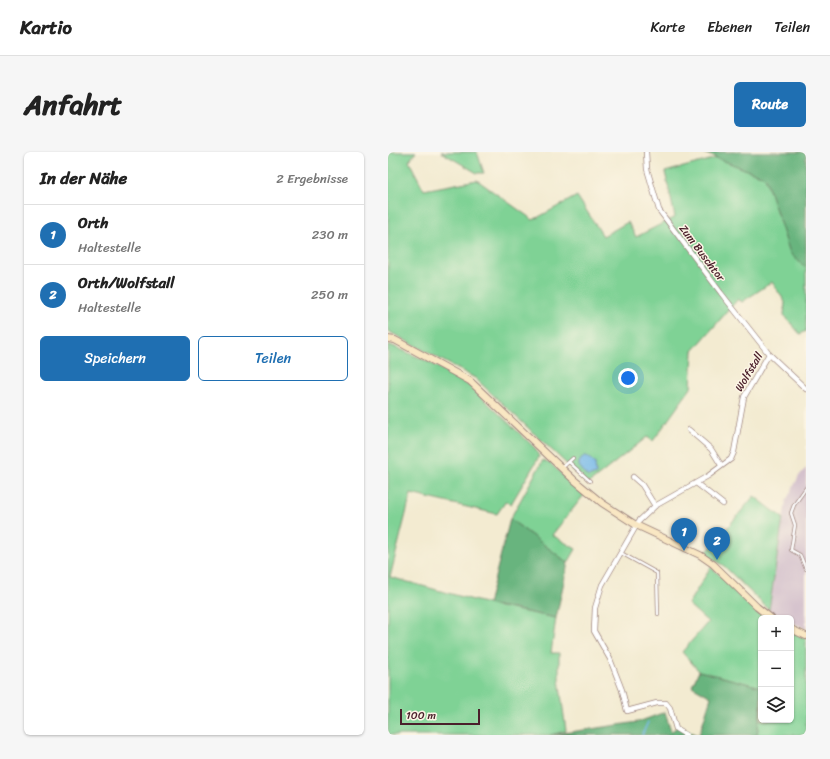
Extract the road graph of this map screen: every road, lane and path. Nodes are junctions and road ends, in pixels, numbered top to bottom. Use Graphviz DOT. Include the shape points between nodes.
graph roads {
  1 [pos="646,152"];
  2 [pos="388,339"];
  3 [pos="769,354"];
  4 [pos="806,389"];
  5 [pos="689,430"];
  6 [pos="573,458"];
  7 [pos="569,462"];
  8 [pos="721,465"];
  9 [pos="562,468"];
  10 [pos="633,477"];
  11 [pos="590,481"];
  12 [pos="696,483"];
  13 [pos="806,488"];
  14 [pos="723,504"];
  15 [pos="655,506"];
  16 [pos="636,526"];
  17 [pos="621,553"];
  18 [pos="806,569"];
  19 [pos="658,614"];
  20 [pos="767,615"];
  21 [pos="794,630"];
  22 [pos="806,636"];
  23 [pos="686,735"];
  1 -- 3 [label="street, Zum Buschtor" via="647,169 659,210"];
  2 -- 9 [label="main road" via="395,340 470,381"];
  3 -- 4 [label="street, Wolfstall"];
  3 -- 8 [label="street, Wolfstall" via="744,397 731,459"];
  5 -- 8 [label="street" via="711,449"];
  6 -- 7 [label="lane"];
  7 -- 9 [label="lane"];
  7 -- 11 [label="lane"];
  8 -- 12 [label="street, Wolfstall"];
  9 -- 16 [label="main road" via="602,503"];
  10 -- 15 [label="street" via="642,485"];
  12 -- 14 [label="street"];
  12 -- 15 [label="street, Wolfstall"];
  13 -- 18 [label="lane" via="791,513 794,526 791,550 800,555"];
  15 -- 16 [label="street, Wolfstall"];
  16 -- 17 [label="street, Wolfstall"];
  16 -- 20 [label="main road" via="700,555"];
  17 -- 19 [label="lane" via="657,573"];
  17 -- 23 [label="street, Wolfstall" via="602,585 594,608 594,631 610,660 627,711 666,703 676,729"];
  21 -- 22 [label="main road"];
}
